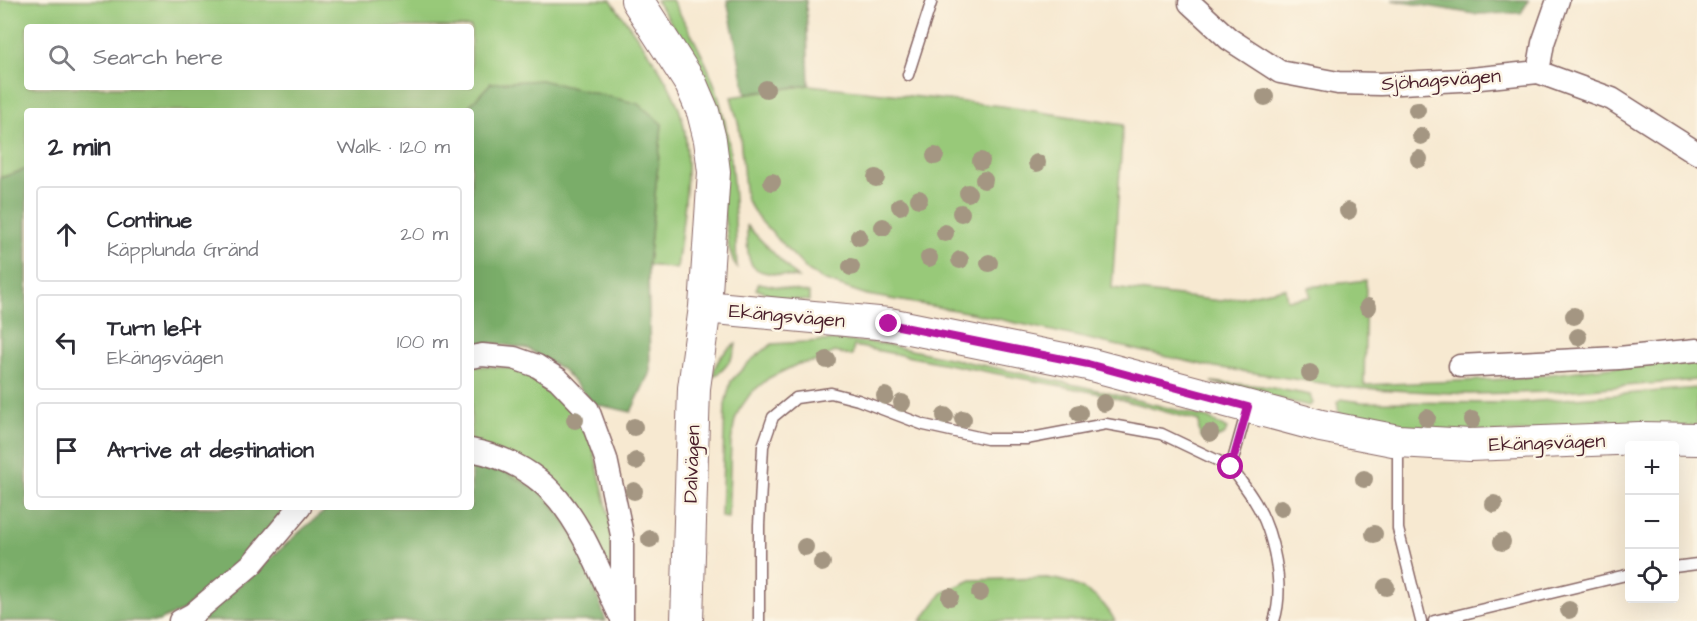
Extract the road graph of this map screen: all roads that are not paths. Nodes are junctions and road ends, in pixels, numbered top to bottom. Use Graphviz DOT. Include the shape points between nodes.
graph roads {
  1 [pos="637,0"];
  2 [pos="932,0"];
  3 [pos="1558,0"];
  4 [pos="1190,3"];
  5 [pos="1538,72"];
  6 [pos="908,75"];
  7 [pos="1697,153"];
  8 [pos="705,307"];
  9 [pos="1697,350"];
  10 [pos="474,356"];
  11 [pos="1460,366"];
  12 [pos="1248,407"];
  13 [pos="1697,439"];
  14 [pos="1398,441"];
  15 [pos="474,451"];
  16 [pos="1231,467"];
  17 [pos="297,510"];
  18 [pos="1697,564"];
  19 [pos="1679,566"];
  20 [pos="1625,575"];
  21 [pos="180,621"];
  22 [pos="622,621"];
  23 [pos="687,621"];
  24 [pos="759,621"];
  25 [pos="1274,621"];
  26 [pos="1421,621"];
  27 [pos="1434,621"];
  1 -- 8 [label="street, Ekängsvägen" via="691,84 710,141 714,181"];
  2 -- 6 [label="lane"];
  3 -- 5 [label="street"];
  4 -- 5 [label="street, Sjöhagsvägen" via="1259,60 1280,72 1313,79 1380,84"];
  5 -- 7 [label="street, Sjöhagsvägen" via="1612,99"];
  8 -- 12 [label="street, Ekängsvägen" via="889,324 1088,364"];
  8 -- 23 [label="street, Dalvägen" via="694,388"];
  9 -- 11 [label="street"];
  10 -- 22 [label="street" via="514,358 537,366 558,379 588,410 606,459 622,535"];
  12 -- 14 [label="street, Ekängsvägen"];
  12 -- 16 [label="lane"];
  13 -- 14 [label="street, Ekängsvägen" via="1470,445"];
  14 -- 26 [label="lane" via="1398,529"];
  15 -- 22 [label="street" via="523,467 558,496 580,529"];
  16 -- 24 [label="lane" via="1162,434 1106,424 1026,439 987,439 924,426 831,393 795,398 772,417 763,446"];
  16 -- 25 [label="lane" via="1256,503 1271,539 1279,584"];
  17 -- 21 [label="street" via="252,564"];
  18 -- 19 [label="lane"];
  20 -- 27 [label="lane"];
}
